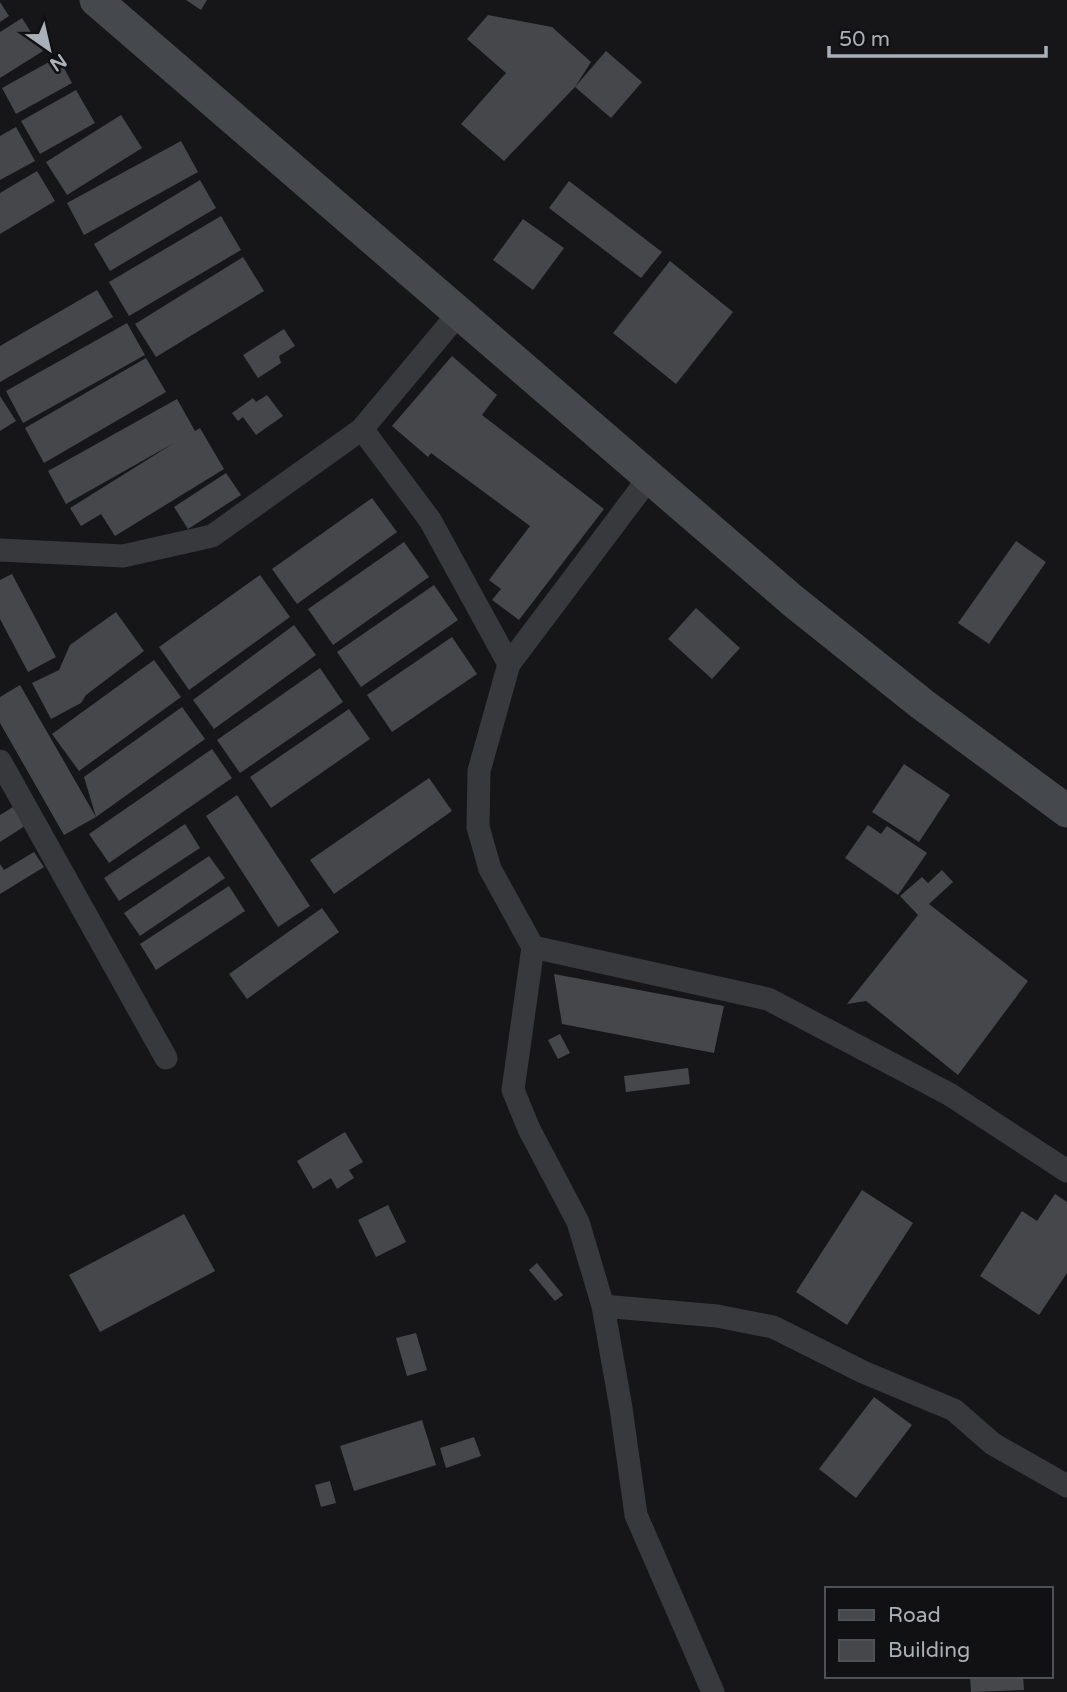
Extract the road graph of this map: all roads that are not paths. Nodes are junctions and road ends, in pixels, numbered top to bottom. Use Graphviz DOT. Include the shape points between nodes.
graph roads {
  1 [pos="96,0"];
  2 [pos="459,313"];
  3 [pos="362,429"];
  4 [pos="649,478"];
  5 [pos="0,550"];
  6 [pos="509,664"];
  7 [pos="0,761"];
  8 [pos="1067,811"];
  9 [pos="533,947"];
  10 [pos="166,1058"];
  11 [pos="1067,1171"];
  12 [pos="603,1306"];
  13 [pos="1067,1486"];
  14 [pos="713,1692"];
  1 -- 2 [label="main road"];
  2 -- 3 [label="street"];
  2 -- 4 [label="main road"];
  3 -- 5 [label="street" via="212,536 123,556"];
  3 -- 6 [label="street" via="430,520"];
  4 -- 6 [label="street"];
  4 -- 8 [label="main road" via="922,704"];
  6 -- 9 [label="street" via="479,771 478,828 489,869"];
  7 -- 10 [label="street"];
  9 -- 11 [label="street" via="768,999 949,1094"];
  9 -- 12 [label="street" via="513,1090 579,1222"];
  12 -- 13 [label="street" via="716,1316 773,1327 954,1410 993,1444"];
  12 -- 14 [label="street" via="636,1515"];
}
